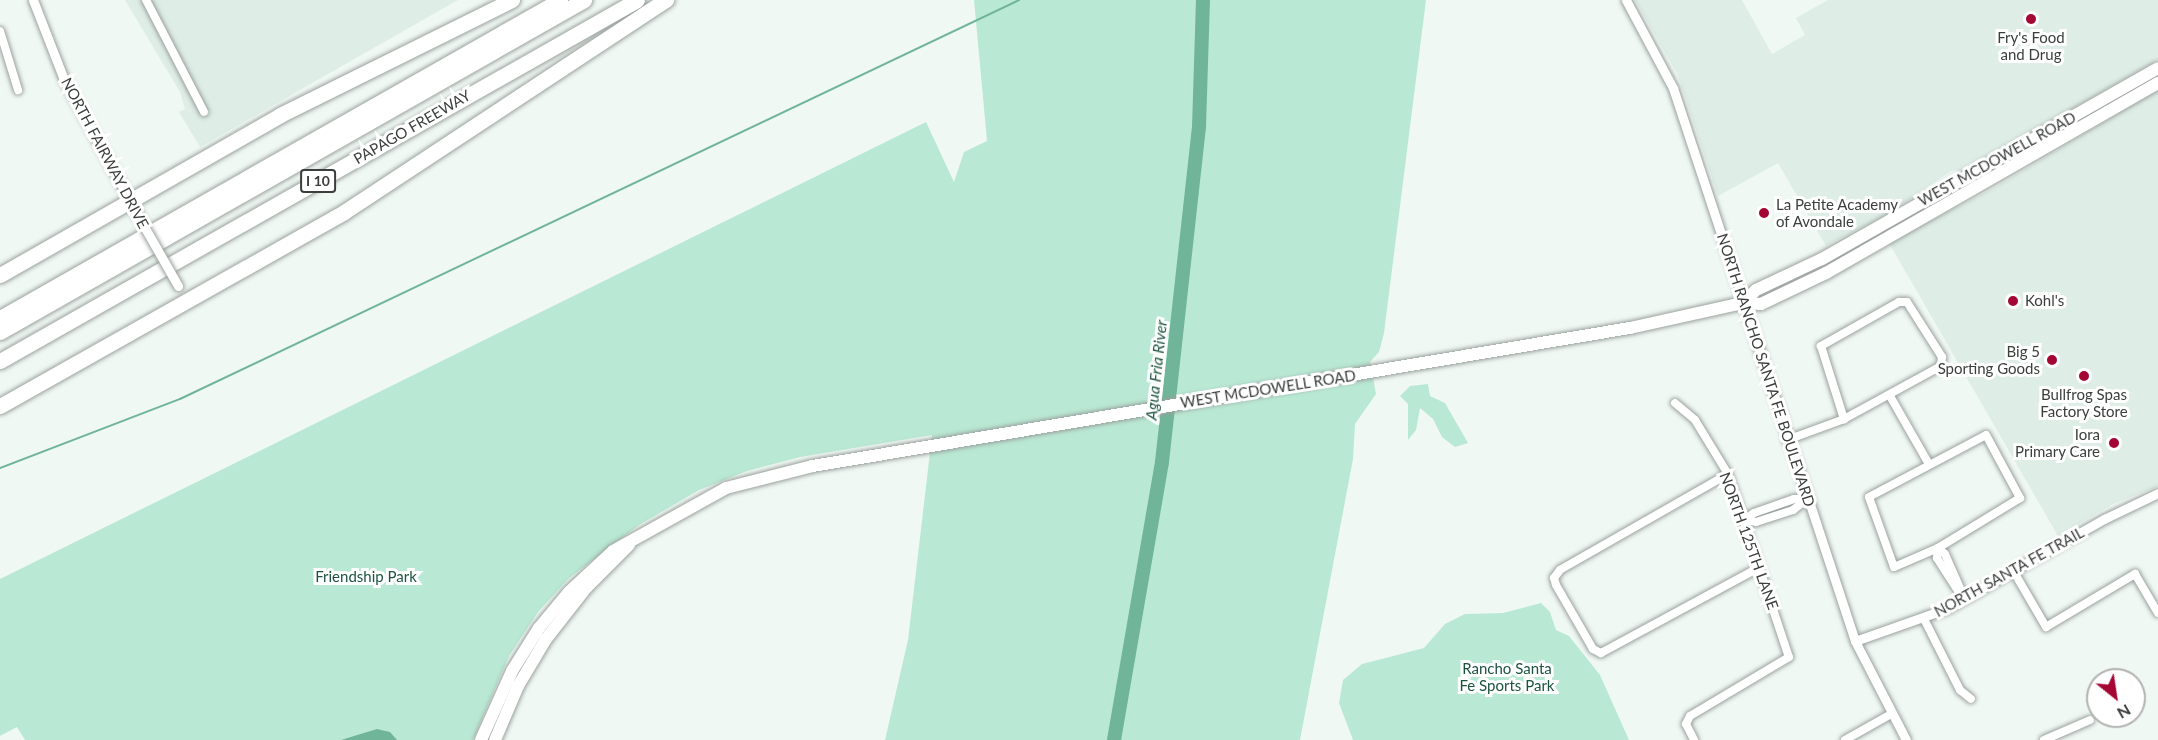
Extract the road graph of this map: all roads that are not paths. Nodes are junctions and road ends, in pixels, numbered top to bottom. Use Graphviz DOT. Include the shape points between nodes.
graph roads {
  1 [pos="33,0"];
  2 [pos="146,0"];
  3 [pos="512,0"];
  4 [pos="560,0"];
  5 [pos="584,0"];
  6 [pos="637,0"];
  7 [pos="666,0"];
  8 [pos="1626,0"];
  9 [pos="0,31"];
  10 [pos="2158,68"];
  11 [pos="2138,80"];
  12 [pos="2158,83"];
  13 [pos="18,90"];
  14 [pos="2145,91"];
  15 [pos="204,112"];
  16 [pos="1999,159"];
  17 [pos="2006,170"];
  18 [pos="130,199"];
  19 [pos="0,275"];
  20 [pos="187,302"];
  21 [pos="1743,303"];
  22 [pos="0,318"];
  23 [pos="0,332"];
  24 [pos="0,362"];
  25 [pos="1890,396"];
  26 [pos="1675,404"];
  27 [pos="0,406"];
  28 [pos="1844,419"];
  29 [pos="1787,440"];
  30 [pos="1929,464"];
  31 [pos="1728,474"];
  32 [pos="2158,493"];
  33 [pos="1807,499"];
  34 [pos="1744,520"];
  35 [pos="629,544"];
  36 [pos="1938,548"];
  37 [pos="1758,568"];
  38 [pos="2014,572"];
  39 [pos="1964,600"];
  40 [pos="2158,613"];
  41 [pos="1924,619"];
  42 [pos="1855,641"];
  43 [pos="1971,699"];
  44 [pos="1891,714"];
  45 [pos="2086,722"];
  46 [pos="481,740"];
  47 [pos="495,740"];
  48 [pos="1694,740"];
  49 [pos="1845,740"];
  50 [pos="1906,740"];
  51 [pos="2044,740"];
  1 -- 18 [label="street, NORTH FAIRWAY DRIVE" via="63,77"];
  2 -- 15 [label="street"];
  3 -- 18 [label="highway" via="309,100"];
  4 -- 22 [label="highway, I 10"];
  5 -- 23 [label="highway"];
  6 -- 24 [label="highway, PAPAGO FREEWAY / I 10"];
  7 -- 20 [label="highway" via="419,165"];
  8 -- 21 [label="street, NORTH RANCHO SANTA FE BOULEVARD" via="1673,88"];
  9 -- 13 [label="street"];
  10 -- 11 [label="main road, WEST MCDOWELL ROAD"];
  11 -- 14 [label="main road"];
  11 -- 16 [label="main road, WEST MCDOWELL ROAD"];
  12 -- 14 [label="main road, WEST MCDOWELL ROAD"];
  14 -- 17 [label="main road, WEST MCDOWELL ROAD"];
  16 -- 17 [label="main road"];
  16 -- 21 [label="main road, WEST MCDOWELL ROAD" via="1822,259 1756,290"];
  17 -- 21 [label="main road, WEST MCDOWELL ROAD" via="1790,292 1761,304"];
  18 -- 19 [label="highway"];
  18 -- 20 [label="street, NORTH FAIRWAY DRIVE, bridge"];
  20 -- 27 [label="highway"];
  21 -- 29 [label="street, NORTH RANCHO SANTA FE BOULEVARD"];
  21 -- 35 [label="main road, WEST MCDOWELL ROAD" via="1686,318 930,445 749,480 681,510"];
  25 -- 28 [label="street"];
  25 -- 28 [label="street" via="1941,366 1942,357 1907,302 1899,302 1821,346"];
  25 -- 30 [label="street"];
  26 -- 31 [label="street, NORTH 125TH LANE" via="1695,420"];
  28 -- 29 [label="street"];
  29 -- 33 [label="street, NORTH RANCHO SANTA FE BOULEVARD"];
  30 -- 36 [label="street" via="1869,497 1894,567"];
  30 -- 36 [label="street" via="1986,435 2020,498"];
  31 -- 34 [label="street, NORTH 125TH LANE"];
  31 -- 37 [label="street" via="1560,570 1554,578 1593,649 1601,653"];
  32 -- 38 [label="street, NORTH SANTA FE TRAIL" via="2122,509"];
  33 -- 34 [label="street" via="1797,509 1756,522"];
  33 -- 42 [label="street, NORTH RANCHO SANTA FE BOULEVARD"];
  34 -- 37 [label="street, NORTH 125TH LANE"];
  35 -- 46 [label="main road, WEST MCDOWELL ROAD" via="613,551 589,572 538,628 501,693"];
  35 -- 47 [label="main road, WEST MCDOWELL ROAD" via="546,639 518,686"];
  36 -- 39 [label="street" via="1959,580"];
  37 -- 48 [label="street, NORTH 125TH LANE" via="1789,657 1690,716 1686,724"];
  38 -- 39 [label="street, NORTH SANTA FE TRAIL"];
  38 -- 40 [label="street" via="2046,627 2134,574"];
  39 -- 41 [label="street, NORTH SANTA FE TRAIL"];
  41 -- 42 [label="street, NORTH SANTA FE TRAIL"];
  41 -- 43 [label="street" via="1960,690"];
  42 -- 44 [label="street, NORTH RANCHO SANTA FE BOULEVARD"];
  44 -- 49 [label="street"];
  44 -- 50 [label="street, NORTH RANCHO SANTA FE BOULEVARD"];
  45 -- 51 [label="street"];
}
